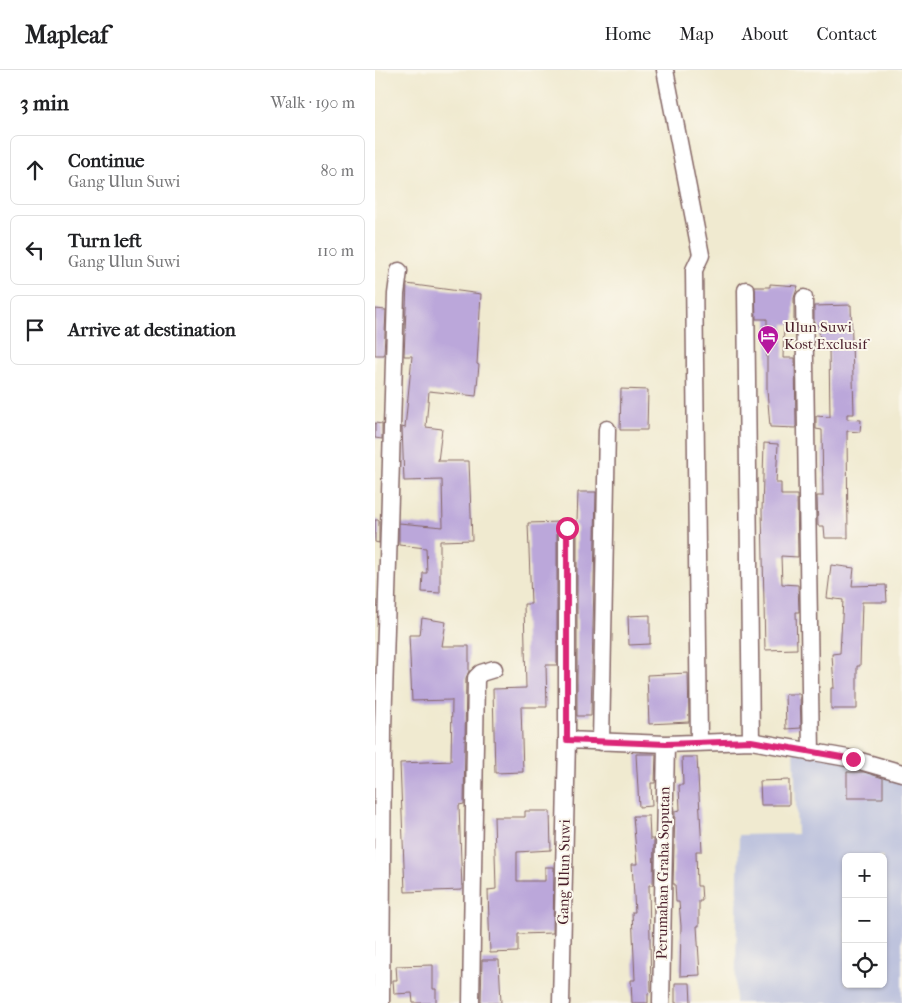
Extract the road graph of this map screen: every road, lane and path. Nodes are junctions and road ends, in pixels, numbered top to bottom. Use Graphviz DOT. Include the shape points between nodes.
graph roads {
  1 [pos="665,70"];
  2 [pos="399,270"];
  3 [pos="746,290"];
  4 [pos="804,298"];
  5 [pos="607,430"];
  6 [pos="567,528"];
  7 [pos="494,669"];
  8 [pos="567,740"];
  9 [pos="751,741"];
  10 [pos="601,742"];
  11 [pos="699,742"];
  12 [pos="666,744"];
  13 [pos="811,753"];
  14 [pos="902,773"];
  15 [pos="381,1003"];
  16 [pos="471,1003"];
  17 [pos="561,1003"];
  18 [pos="661,1003"];
  1 -- 11 [label="street" via="701,255 694,270"];
  2 -- 15 [label="street" via="395,304 383,729"];
  3 -- 9 [label="street"];
  4 -- 13 [label="street"];
  5 -- 10 [label="street"];
  6 -- 8 [label="street, Gang Ulun Suwi"];
  7 -- 16 [label="street" via="476,678"];
  8 -- 10 [label="street"];
  8 -- 17 [label="street, Gang Ulun Suwi"];
  9 -- 11 [label="street"];
  9 -- 13 [label="street"];
  10 -- 12 [label="street"];
  11 -- 12 [label="street"];
  12 -- 18 [label="street, Perumahan Graha Soputan"];
  13 -- 14 [label="street" via="853,759"];
}
